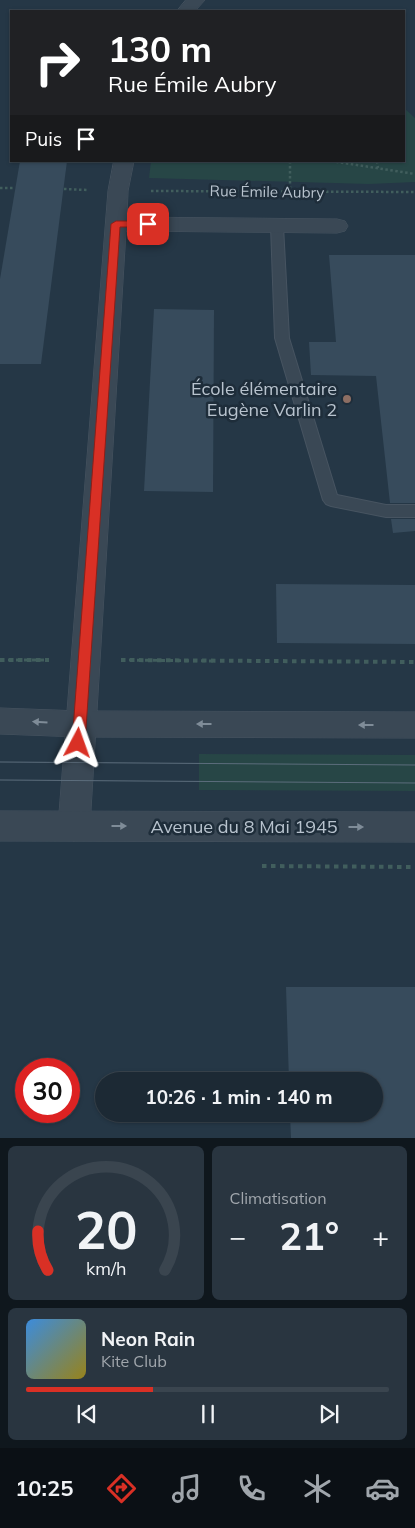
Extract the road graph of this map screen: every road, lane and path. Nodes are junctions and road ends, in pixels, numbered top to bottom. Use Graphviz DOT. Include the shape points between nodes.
graph roads {
  1 [pos="196,0"];
  2 [pos="187,10"];
  3 [pos="124,162"];
  4 [pos="290,162"];
  5 [pos="338,162"];
  6 [pos="377,162"];
  7 [pos="378,168"];
  8 [pos="415,174"];
  9 [pos="0,188"];
  10 [pos="15,188"];
  11 [pos="118,191"];
  12 [pos="290,192"];
  13 [pos="415,192"];
  14 [pos="116,224"];
  15 [pos="277,226"];
  16 [pos="337,226"];
  17 [pos="415,511"];
  18 [pos="0,660"];
  19 [pos="85,660"];
  20 [pos="415,662"];
  21 [pos="0,721"];
  22 [pos="80,724"];
  23 [pos="415,725"];
  24 [pos="0,826"];
  25 [pos="74,826"];
  26 [pos="415,827"];
  1 -- 2 [label="street"];
  3 -- 11 [label="street"];
  4 -- 12 [label="path"];
  5 -- 7 [label="path"];
  6 -- 7 [label="path"];
  7 -- 8 [label="path"];
  9 -- 10 [label="path"];
  11 -- 12 [label="path, Rue Émile Aubry"];
  11 -- 14 [label="street"];
  12 -- 13 [label="path, Rue Émile Aubry"];
  14 -- 15 [label="street, Rue Émile Aubry"];
  14 -- 19 [label="street"];
  15 -- 16 [label="street, Rue Émile Aubry"];
  15 -- 17 [label="lane" via="282,338 330,500 386,511"];
  18 -- 19 [label="path"];
  19 -- 20 [label="path"];
  19 -- 22 [label="street"];
  22 -- 21 [label="street, one-way"];
  23 -- 22 [label="street, one-way"];
  22 -- 25 [label="street"];
  24 -- 25 [label="street, Avenue du 8 Mai 1945"];
  25 -- 26 [label="street, Avenue du 8 Mai 1945, one-way"];
}
